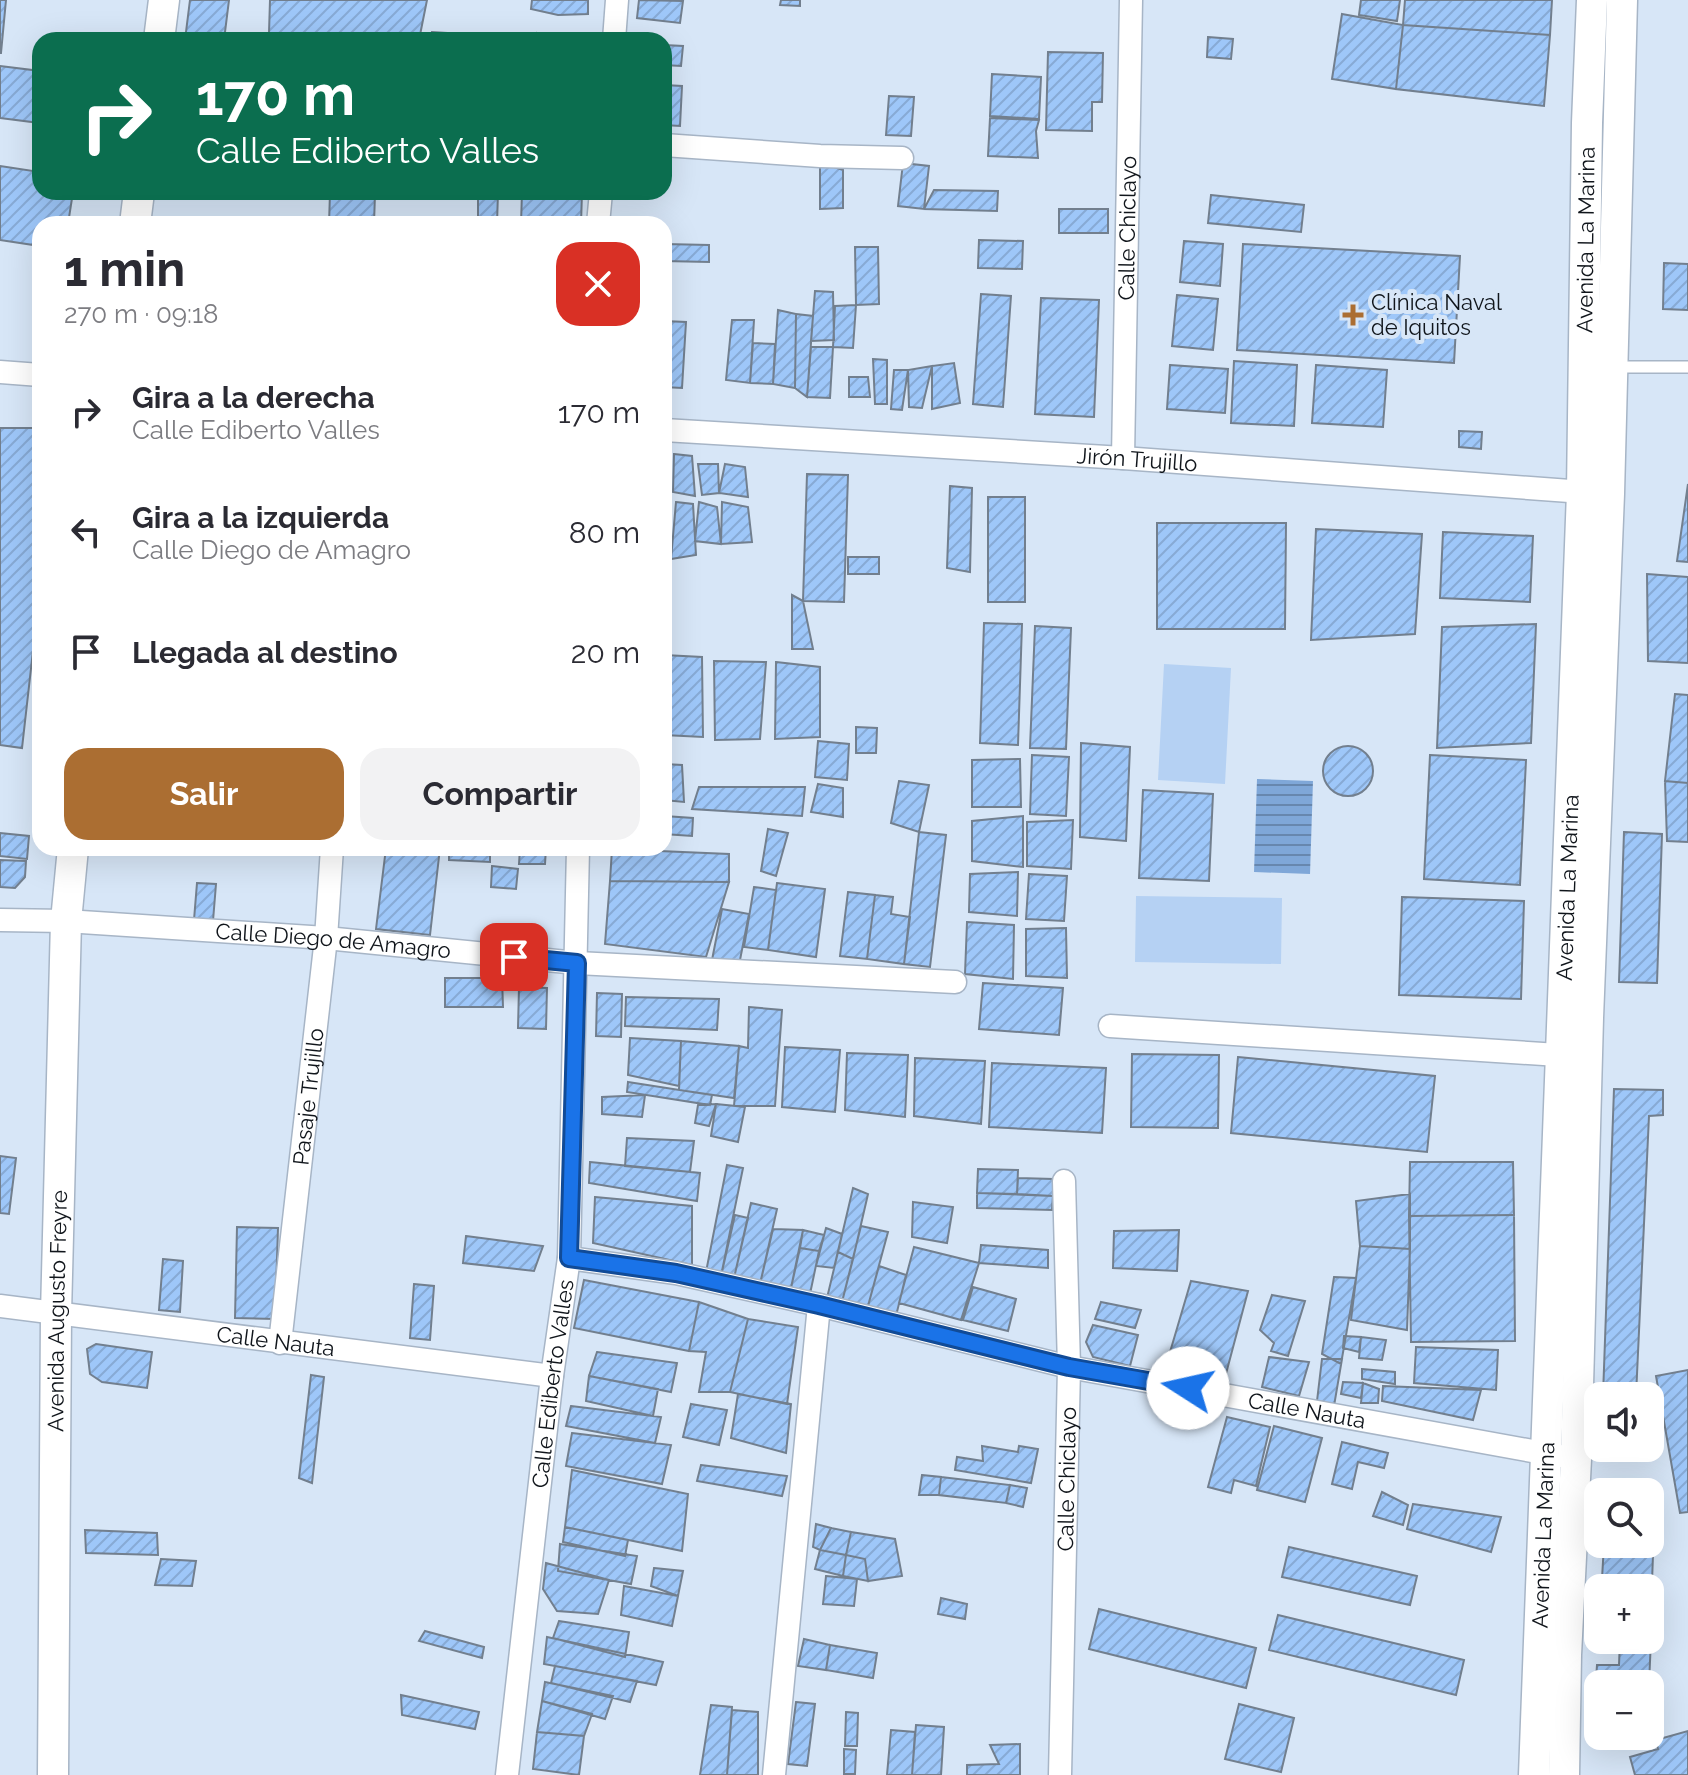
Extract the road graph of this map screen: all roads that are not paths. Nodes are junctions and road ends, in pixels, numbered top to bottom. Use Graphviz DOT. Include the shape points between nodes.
graph roads {
  1 [pos="164,0"];
  2 [pos="617,0"];
  3 [pos="1131,0"];
  4 [pos="1592,0"];
  5 [pos="1622,0"];
  6 [pos="160,32"];
  7 [pos="615,32"];
  8 [pos="672,146"];
  9 [pos="902,158"];
  10 [pos="1611,367"];
  11 [pos="1688,367"];
  12 [pos="0,372"];
  13 [pos="32,374"];
  14 [pos="672,430"];
  15 [pos="1123,458"];
  16 [pos="1595,493"];
  17 [pos="72,856"];
  18 [pos="331,856"];
  19 [pos="578,856"];
  20 [pos="0,920"];
  21 [pos="66,921"];
  22 [pos="326,938"];
  23 [pos="577,963"];
  24 [pos="955,982"];
  25 [pos="1110,1026"];
  26 [pos="1574,1056"];
  27 [pos="1064,1181"];
  28 [pos="569,1258"];
  29 [pos="819,1305"];
  30 [pos="0,1306"];
  31 [pos="56,1314"];
  32 [pos="280,1343"];
  33 [pos="1069,1367"];
  34 [pos="552,1376"];
  35 [pos="1546,1454"];
  36 [pos="1576,1459"];
  37 [pos="1553,1654"];
  38 [pos="53,1775"];
  39 [pos="507,1775"];
  40 [pos="774,1775"];
  41 [pos="1060,1775"];
  42 [pos="1534,1775"];
  43 [pos="1564,1775"];
  1 -- 6 [label="main road"];
  2 -- 7 [label="street"];
  3 -- 15 [label="street, Calle Chiclayo"];
  4 -- 16 [label="main road, Avenida La Marina" via="1587,123"];
  5 -- 10 [label="main road, Avenida La Marina"];
  8 -- 9 [label="street"];
  10 -- 11 [label="lane"];
  10 -- 16 [label="main road, Avenida La Marina"];
  12 -- 13 [label="street"];
  14 -- 15 [label="street, Jirón Trujillo"];
  15 -- 16 [label="street, Jirón Trujillo"];
  16 -- 26 [label="main road, Avenida La Marina"];
  17 -- 21 [label="main road, Avenida Augusto Freyre"];
  18 -- 22 [label="street, Pasaje Trujillo"];
  19 -- 23 [label="street, Calle Ediberto Valles"];
  20 -- 21 [label="street, Calle Diego de Amagro"];
  21 -- 22 [label="street, Calle Diego de Amagro"];
  21 -- 31 [label="main road, Avenida Augusto Freyre"];
  22 -- 23 [label="street, Calle Diego de Amagro"];
  22 -- 32 [label="street, Pasaje Trujillo"];
  23 -- 24 [label="street, Calle Diego de Amagro"];
  23 -- 28 [label="street, Calle Ediberto Valles"];
  25 -- 26 [label="street"];
  26 -- 35 [label="main road, Avenida La Marina"];
  26 -- 36 [label="main road, Avenida La Marina"];
  27 -- 33 [label="street, Calle Chiclayo"];
  28 -- 29 [label="street, Calle Nauta" via="676,1273"];
  28 -- 34 [label="street, Calle Ediberto Valles"];
  29 -- 33 [label="street, Calle Nauta"];
  29 -- 40 [label="street"];
  30 -- 31 [label="street, Calle Nauta"];
  31 -- 32 [label="street, Calle Nauta"];
  31 -- 38 [label="main road, Avenida Augusto Freyre"];
  32 -- 34 [label="street, Calle Nauta"];
  33 -- 35 [label="street, Calle Nauta"];
  33 -- 41 [label="street, Calle Chiclayo"];
  34 -- 39 [label="street, Calle Ediberto Valles"];
  35 -- 36 [label="street, Calle Nauta"];
  35 -- 37 [label="main road, Avenida La Marina"];
  36 -- 37 [label="main road, Avenida La Marina"];
  37 -- 42 [label="main road, Avenida La Marina"];
  37 -- 43 [label="main road, Avenida La Marina"];
}
